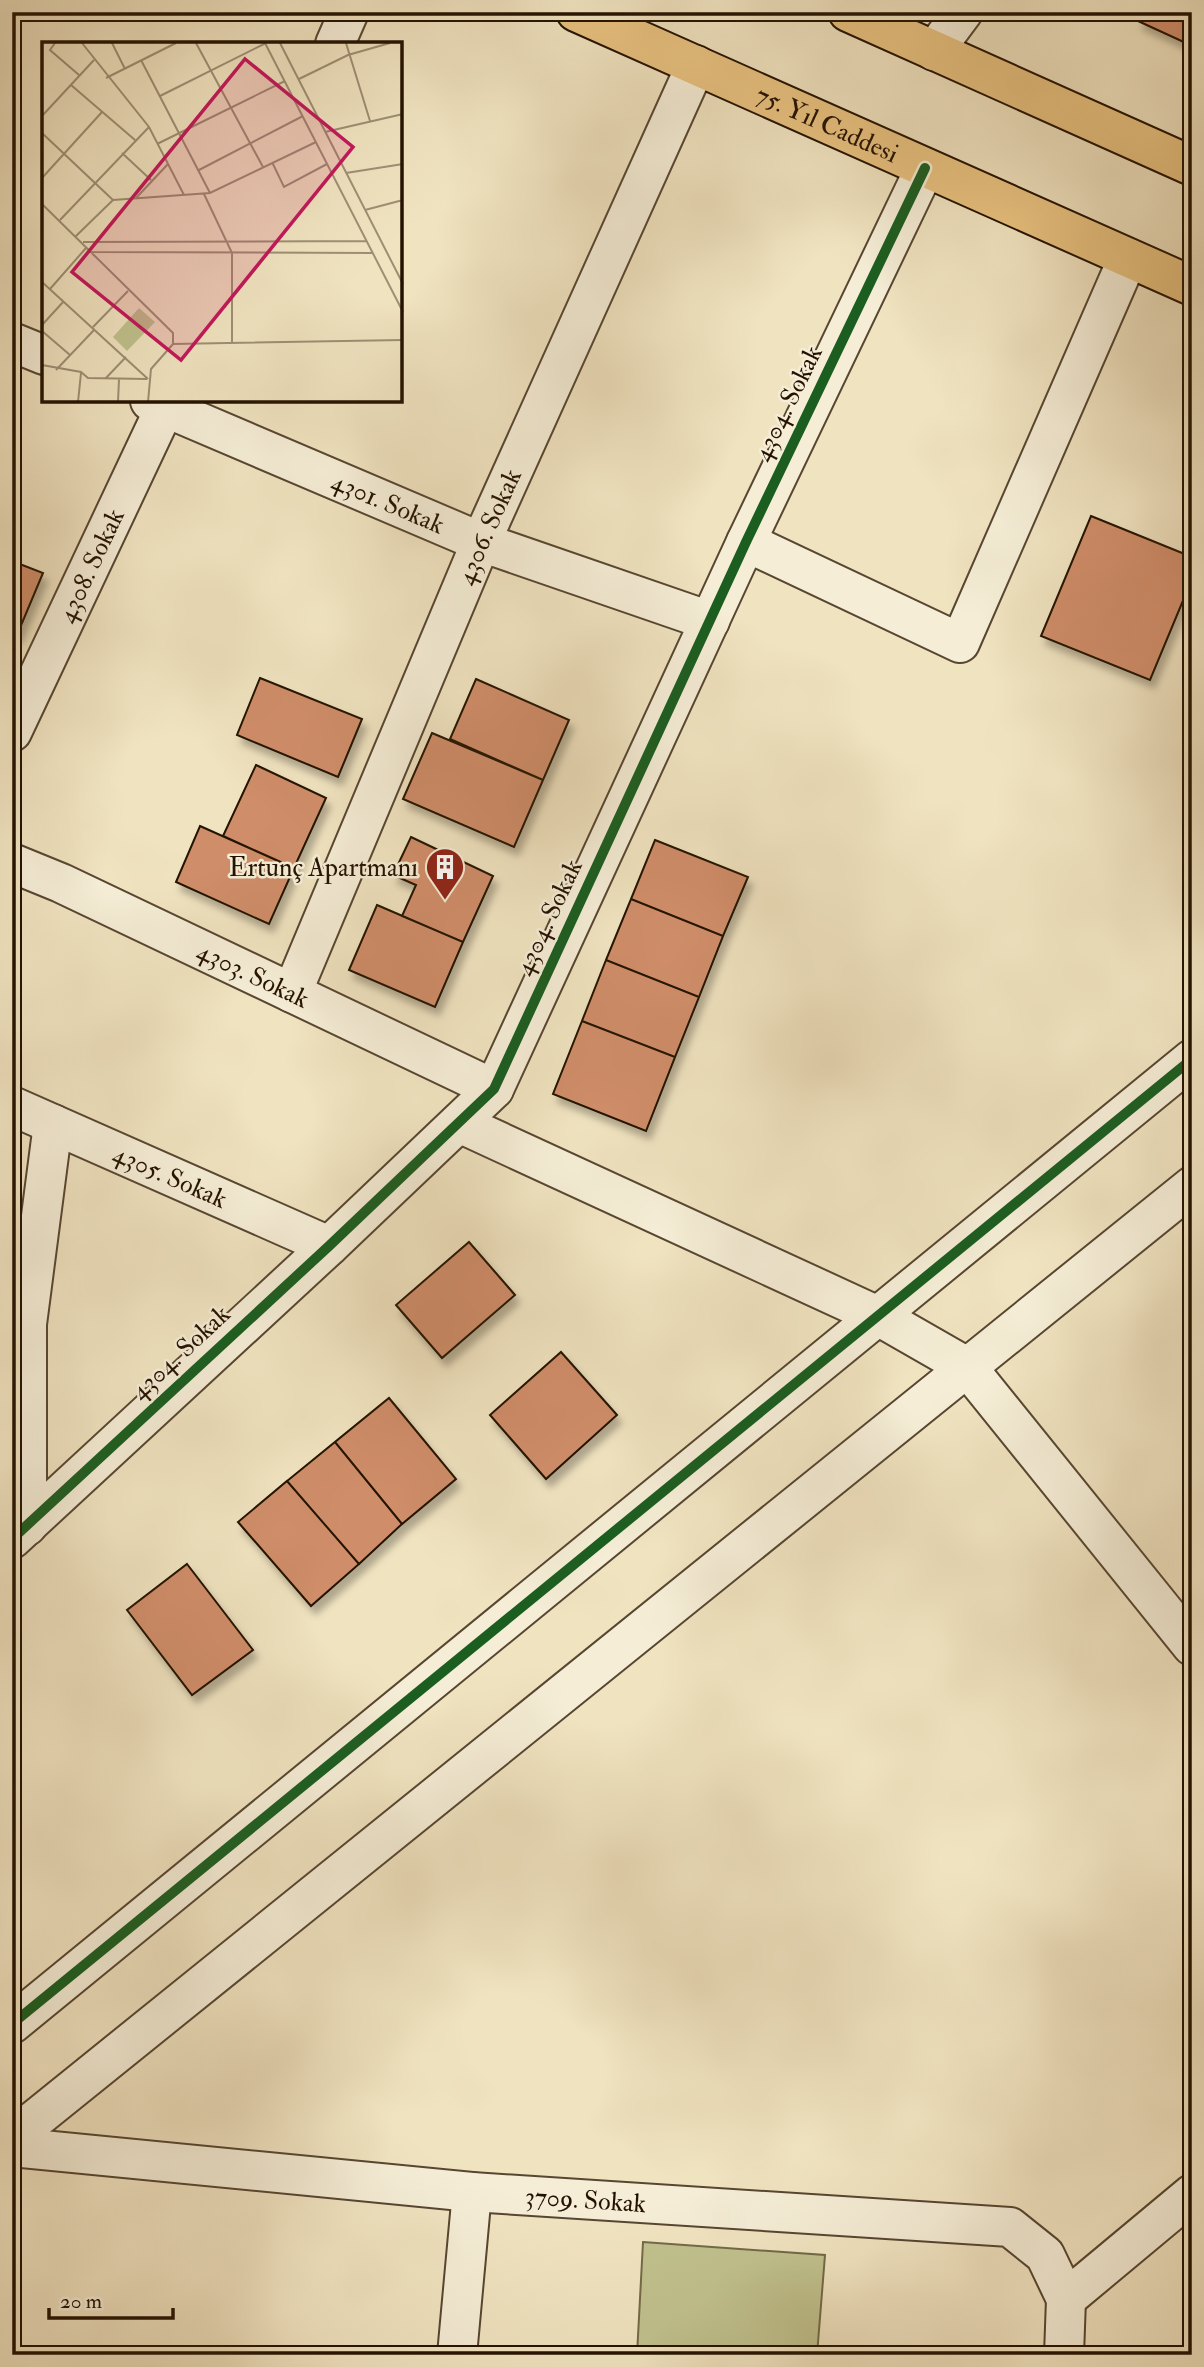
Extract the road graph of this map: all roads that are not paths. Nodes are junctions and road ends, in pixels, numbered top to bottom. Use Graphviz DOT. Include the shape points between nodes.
graph roads {
  1 [pos="349,12"];
  2 [pos="576,12"];
  3 [pos="848,12"];
  4 [pos="963,12"];
  5 [pos="336,42"];
  6 [pos="934,51"];
  7 [pos="696,65"];
  8 [pos="1192,166"];
  9 [pos="925,168"];
  10 [pos="1128,258"];
  11 [pos="1192,286"];
  12 [pos="12,342"];
  13 [pos="42,354"];
  14 [pos="161,403"];
  15 [pos="481,542"];
  16 [pos="746,542"];
  17 [pos="710,621"];
  18 [pos="12,732"];
  19 [pos="12,863"];
  20 [pos="292,993"];
  21 [pos="1192,1059"];
  22 [pos="494,1089"];
  23 [pos="12,1106"];
  24 [pos="459,1123"];
  25 [pos="53,1124"];
  26 [pos="1192,1186"];
  27 [pos="329,1246"];
  28 [pos="878,1316"];
  29 [pos="20,1324"];
  30 [pos="967,1367"];
  31 [pos="20,1532"];
  32 [pos="1192,1646"];
  33 [pos="12,2024"];
  34 [pos="12,2138"];
  35 [pos="12,2147"];
  36 [pos="472,2192"];
  37 [pos="1192,2194"];
  38 [pos="1066,2299"];
  39 [pos="457,2355"];
  40 [pos="1064,2355"];
  1 -- 5 [label="street"];
  2 -- 7 [label="main road, 75. Yıl Caddesi"];
  3 -- 6 [label="main road"];
  4 -- 6 [label="street"];
  6 -- 8 [label="main road"];
  7 -- 9 [label="main road, 75. Yıl Caddesi"];
  7 -- 15 [label="street, 4306. Sokak"];
  9 -- 10 [label="main road, 75. Yıl Caddesi"];
  9 -- 16 [label="street, 4304. Sokak"];
  10 -- 11 [label="main road, 75. Yıl Caddesi"];
  10 -- 16 [label="street" via="960,643"];
  12 -- 13 [label="street"];
  14 -- 15 [label="street, 4301. Sokak"];
  14 -- 18 [label="street, 4308. Sokak"];
  15 -- 17 [label="street, 4301. Sokak"];
  15 -- 20 [label="street, 4306. Sokak"];
  16 -- 17 [label="street, 4304. Sokak"];
  17 -- 22 [label="street, 4304. Sokak"];
  19 -- 20 [label="street, 4303. Sokak"];
  20 -- 22 [label="street, 4303. Sokak"];
  21 -- 28 [label="street"];
  22 -- 24 [label="street, 4304. Sokak"];
  23 -- 25 [label="street, 4305. Sokak"];
  24 -- 27 [label="street, 4304. Sokak"];
  24 -- 28 [label="street"];
  25 -- 27 [label="street, 4305. Sokak"];
  25 -- 29 [label="street"];
  26 -- 30 [label="street"];
  27 -- 31 [label="street, 4304. Sokak"];
  28 -- 30 [label="street"];
  28 -- 33 [label="street"];
  29 -- 31 [label="street"];
  30 -- 32 [label="street"];
  30 -- 34 [label="street"];
  35 -- 36 [label="street, 3709. Sokak"];
  36 -- 38 [label="street, 3709. Sokak" via="1010,2227 1045,2255"];
  36 -- 39 [label="street"];
  37 -- 38 [label="street"];
  38 -- 40 [label="street, 3709. Sokak"];
}
